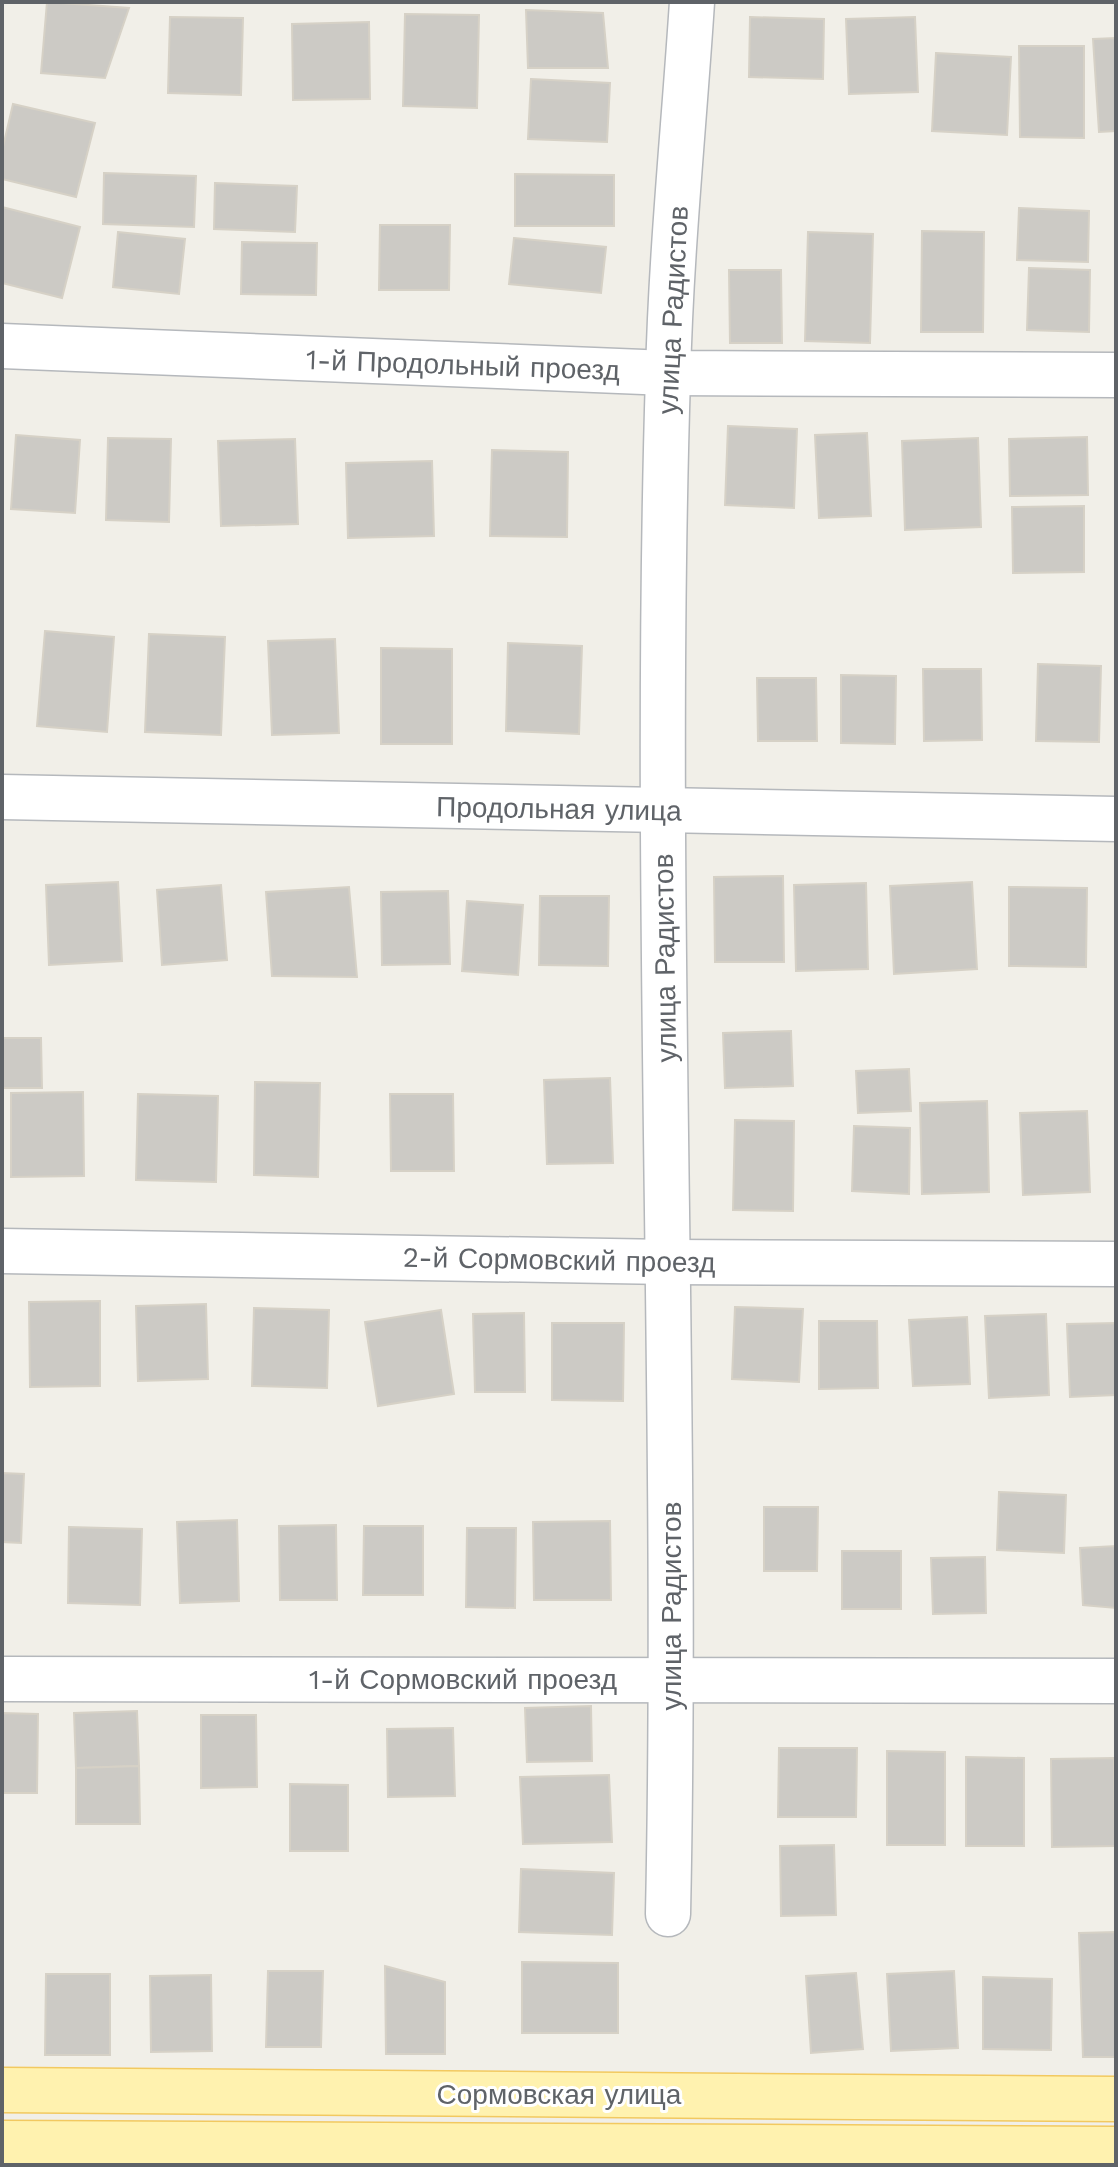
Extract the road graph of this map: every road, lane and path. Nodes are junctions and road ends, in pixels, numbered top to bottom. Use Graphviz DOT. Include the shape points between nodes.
graph roads {
  1 [pos="692,2"];
  2 [pos="2,346"];
  3 [pos="668,373"];
  4 [pos="1116,375"];
  5 [pos="2,797"];
  6 [pos="663,812"];
  7 [pos="1116,819"];
  8 [pos="2,1251"];
  9 [pos="668,1262"];
  10 [pos="1116,1264"];
  11 [pos="2,1679"];
  12 [pos="673,1679"];
  13 [pos="1116,1681"];
  14 [pos="668,1914"];
  15 [pos="2,2090"];
  16 [pos="668,2095"];
  17 [pos="1116,2099"];
  18 [pos="2,2143"];
  19 [pos="1116,2149"];
  20 [pos="670,2155"];
  1 -- 3 [label="street, улица Радистов"];
  2 -- 3 [label="street, 1-й Продольный проезд"];
  3 -- 4 [label="street, 1-й Продольный проезд"];
  3 -- 6 [label="street, улица Радистов"];
  5 -- 6 [label="street, Продольная улица"];
  6 -- 7 [label="street, Продольная улица"];
  6 -- 9 [label="street, улица Радистов"];
  8 -- 9 [label="street, 2-й Сормовский проезд"];
  9 -- 10 [label="street, 2-й Сормовский проезд"];
  9 -- 12 [label="street, улица Радистов"];
  11 -- 12 [label="street, 1-й Сормовский проезд"];
  12 -- 13 [label="street, 1-й Сормовский проезд"];
  12 -- 14 [label="street, улица Радистов"];
  15 -- 16 [label="main road, Сормовская улица"];
  16 -- 17 [label="main road, Сормовская улица"];
  16 -- 20 [label="street"];
  18 -- 20 [label="main road, Сормовская улица"];
  19 -- 20 [label="main road, Сормовская улица"];
}
